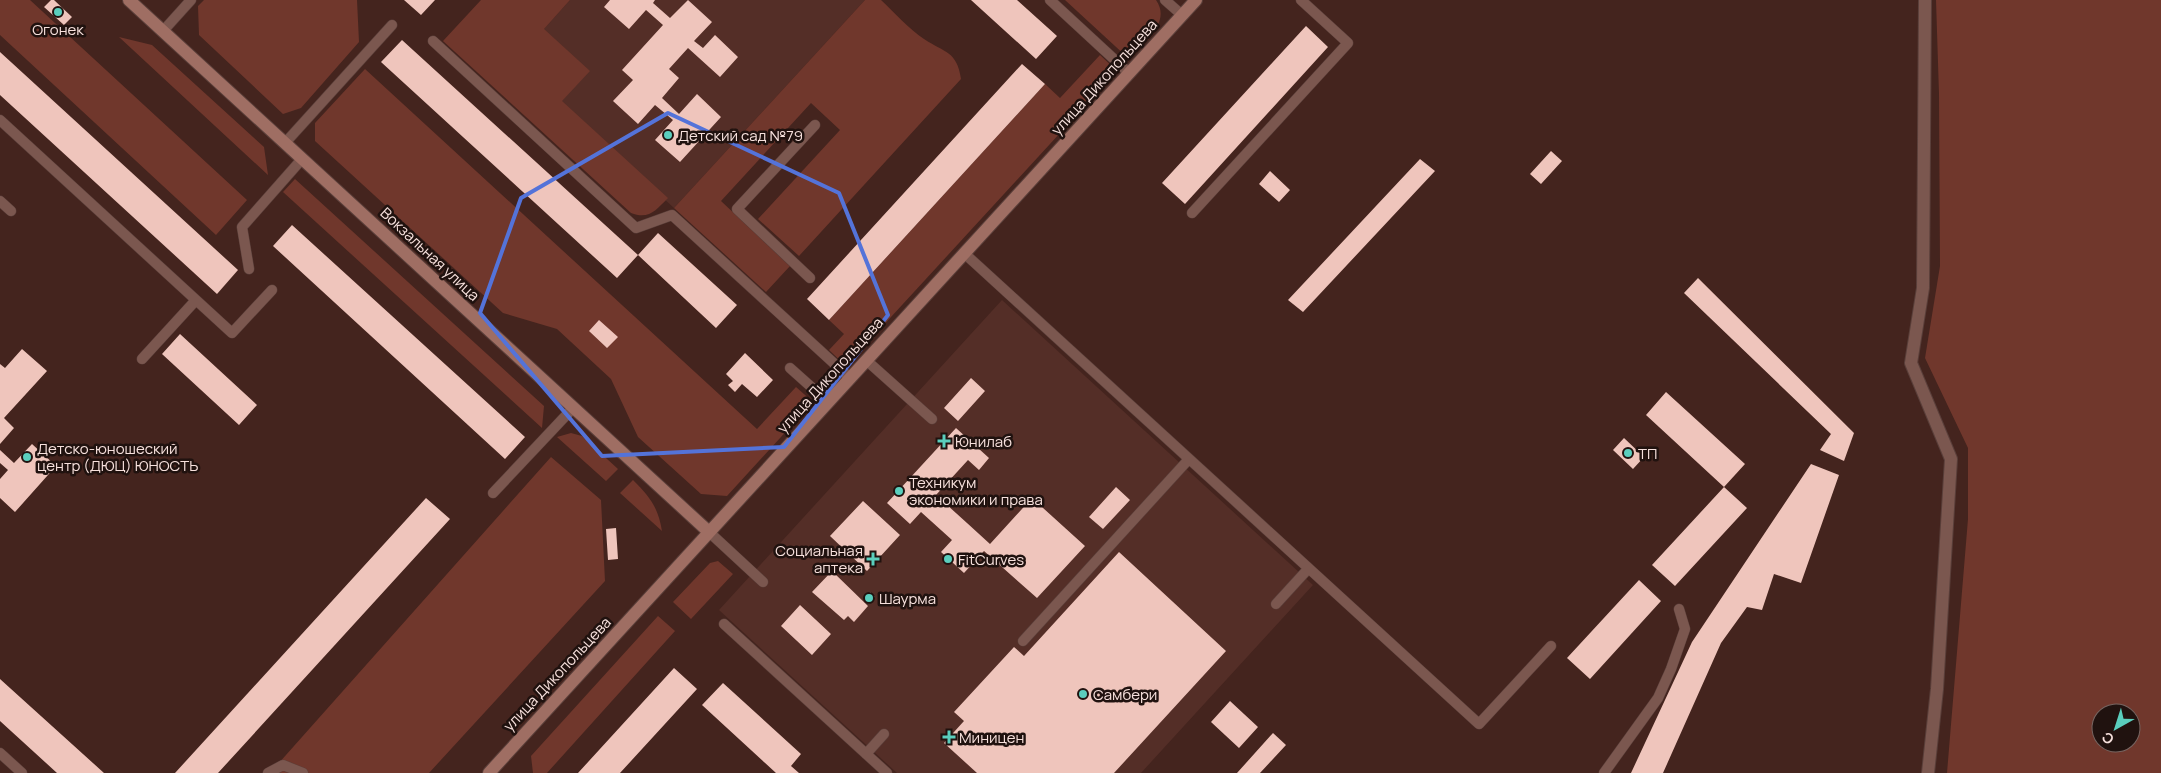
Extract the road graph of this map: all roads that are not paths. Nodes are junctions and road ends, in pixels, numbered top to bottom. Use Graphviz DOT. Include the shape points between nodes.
graph roads {
  1 [pos="129,0"];
  2 [pos="191,0"];
  3 [pos="1050,0"];
  4 [pos="1165,0"];
  5 [pos="1196,0"];
  6 [pos="1301,0"];
  7 [pos="1925,0"];
  8 [pos="1182,15"];
  9 [pos="392,24"];
  10 [pos="163,31"];
  11 [pos="433,41"];
  12 [pos="1129,73"];
  13 [pos="0,120"];
  14 [pos="815,125"];
  15 [pos="285,143"];
  16 [pos="302,159"];
  17 [pos="0,200"];
  18 [pos="11,211"];
  19 [pos="1192,213"];
  20 [pos="964,254"];
  21 [pos="249,269"];
  22 [pos="810,278"];
  23 [pos="272,290"];
  24 [pos="196,300"];
  25 [pos="142,359"];
  26 [pos="866,360"];
  27 [pos="790,368"];
  28 [pos="850,378"];
  29 [pos="828,402"];
  30 [pos="573,408"];
  31 [pos="932,419"];
  32 [pos="1189,459"];
  33 [pos="493,493"];
  34 [pos="709,532"];
  35 [pos="1308,569"];
  36 [pos="763,582"];
  37 [pos="1276,604"];
  38 [pos="1680,609"];
  39 [pos="724,624"];
  40 [pos="1023,640"];
  41 [pos="1551,646"];
  42 [pos="884,734"];
  43 [pos="0,752"];
  44 [pos="866,754"];
  45 [pos="22,773"];
  46 [pos="268,773"];
  47 [pos="303,773"];
  48 [pos="489,773"];
  49 [pos="887,773"];
  50 [pos="1604,773"];
  51 [pos="1928,773"];
  1 -- 10 [label="main road, Вокзальная улица"];
  2 -- 10 [label="lane"];
  3 -- 12 [label="lane"];
  4 -- 8 [label="lane"];
  5 -- 8 [label="main road, улица Дикопольцева"];
  6 -- 19 [label="lane" via="1348,43"];
  7 -- 51 [label="street" via="1923,288 1911,363 1951,459 1937,689"];
  8 -- 12 [label="main road, улица Дикопольцева"];
  9 -- 15 [label="lane"];
  10 -- 15 [label="main road, Вокзальная улица"];
  11 -- 28 [label="lane" via="636,228 672,215"];
  12 -- 20 [label="main road, улица Дикопольцева"];
  13 -- 24 [label="lane"];
  14 -- 22 [label="lane" via="737,209"];
  15 -- 16 [label="main road, Вокзальная улица"];
  16 -- 21 [label="lane" via="242,226"];
  16 -- 30 [label="main road, Вокзальная улица"];
  17 -- 18 [label="lane"];
  20 -- 26 [label="main road, улица Дикопольцева"];
  20 -- 32 [label="lane"];
  23 -- 24 [label="lane" via="232,333"];
  24 -- 25 [label="lane"];
  26 -- 28 [label="main road, улица Дикопольцева"];
  26 -- 31 [label="lane"];
  27 -- 29 [label="lane"];
  28 -- 29 [label="main road, улица Дикопольцева"];
  29 -- 34 [label="main road, улица Дикопольцева"];
  30 -- 33 [label="lane"];
  30 -- 34 [label="main road, Вокзальная улица"];
  32 -- 35 [label="lane"];
  32 -- 40 [label="lane"];
  34 -- 36 [label="lane"];
  34 -- 48 [label="main road, улица Дикопольцева"];
  35 -- 37 [label="lane"];
  35 -- 41 [label="lane" via="1478,724"];
  38 -- 50 [label="lane" via="1685,629 1658,698"];
  39 -- 44 [label="lane"];
  42 -- 44 [label="lane"];
  43 -- 45 [label="lane"];
  44 -- 49 [label="lane"];
  46 -- 47 [label="lane" via="283,765"];
}
